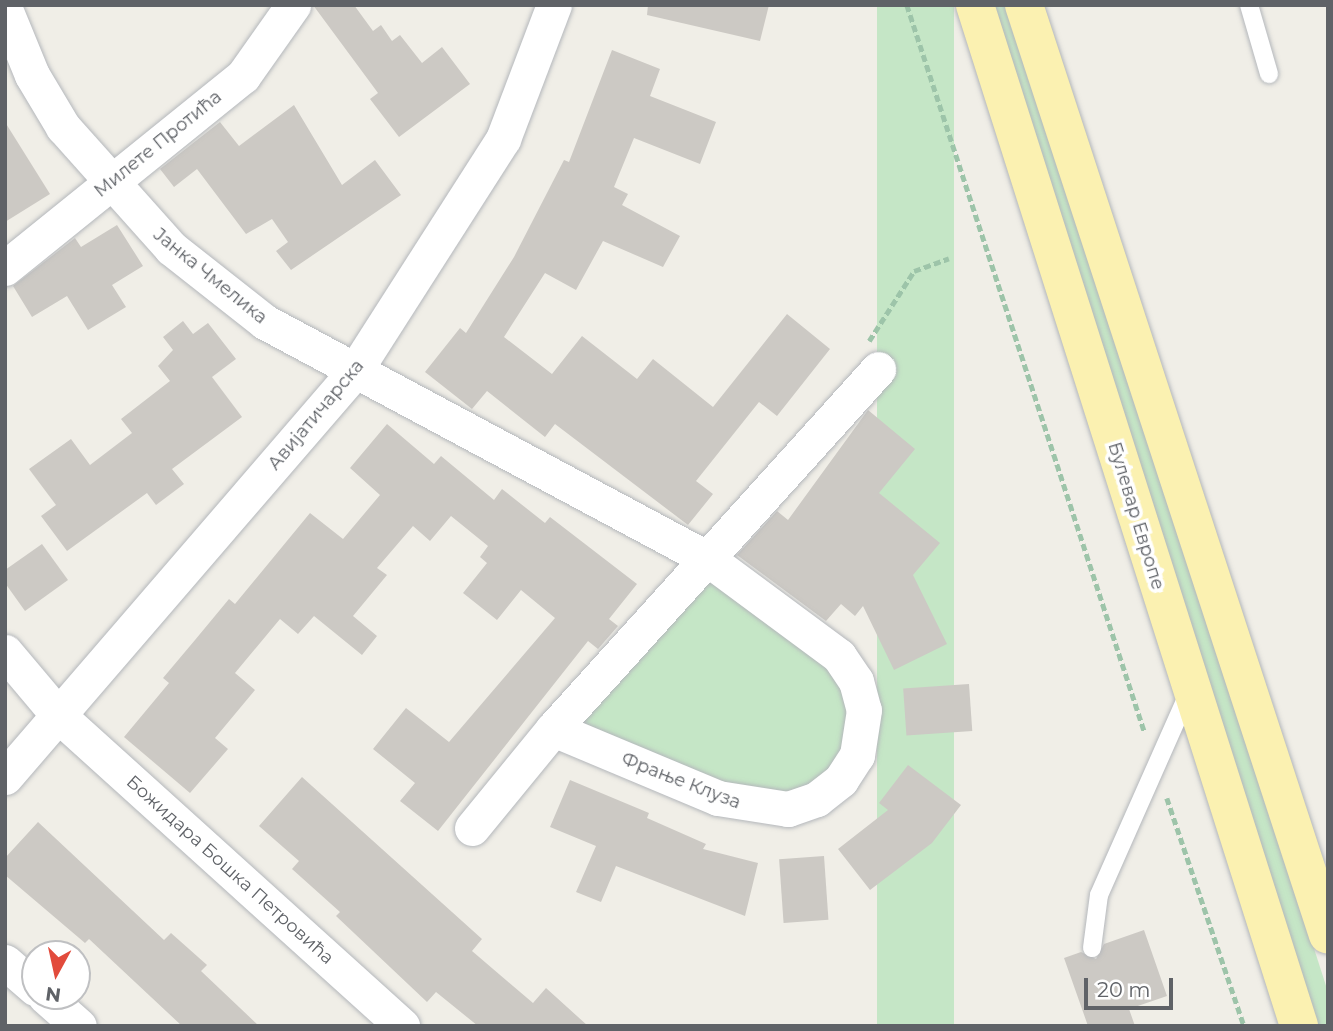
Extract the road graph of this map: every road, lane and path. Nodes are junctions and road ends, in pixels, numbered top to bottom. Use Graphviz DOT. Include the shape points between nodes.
graph roads {
  1 [pos="293,5"];
  2 [pos="554,5"];
  3 [pos="907,5"];
  4 [pos="975,5"];
  5 [pos="1024,5"];
  6 [pos="1249,5"];
  7 [pos="5,9"];
  8 [pos="1269,74"];
  9 [pos="108,184"];
  10 [pos="949,258"];
  11 [pos="5,268"];
  12 [pos="878,369"];
  13 [pos="354,372"];
  14 [pos="708,559"];
  15 [pos="5,652"];
  16 [pos="1191,689"];
  17 [pos="58,715"];
  18 [pos="552,729"];
  19 [pos="1156,767"];
  20 [pos="5,777"];
  21 [pos="472,828"];
  22 [pos="1328,935"];
  23 [pos="1092,948"];
  24 [pos="5,962"];
  25 [pos="21,976"];
  26 [pos="61,1010"];
  27 [pos="79,1026"];
  28 [pos="402,1026"];
  29 [pos="1244,1026"];
  30 [pos="1299,1026"];
  1 -- 9 [label="street, Милете Протића" via="243,76"];
  2 -- 13 [label="street, Авијатичарска" via="503,139"];
  3 -- 19 [label="path"];
  4 -- 16 [label="main road, Булевар Европе"];
  5 -- 22 [label="main road"];
  6 -- 8 [label="lane"];
  7 -- 9 [label="street, Јанка Чмелика" via="32,75"];
  9 -- 11 [label="street, Милете Протића"];
  9 -- 13 [label="street, Јанка Чмелика" via="171,248 265,322"];
  10 -- 12 [label="path" via="915,271 868,337"];
  12 -- 14 [label="street"];
  13 -- 14 [label="street, Фрање Клуза"];
  13 -- 17 [label="street, Авијатичарска"];
  14 -- 18 [label="street"];
  14 -- 18 [label="street, Фрање Клуза" via="849,668 862,695 865,725 857,755 841,780 803,806 758,809"];
  15 -- 17 [label="street, Божидара Бошка Петровића"];
  16 -- 19 [label="lane"];
  16 -- 30 [label="main road, Булевар Европе"];
  17 -- 20 [label="street, Авијатичарска"];
  17 -- 28 [label="street, Божидара Бошка Петровића"];
  18 -- 21 [label="street"];
  19 -- 23 [label="lane" via="1099,895"];
  19 -- 29 [label="path"];
  24 -- 25 [label="street"];
  26 -- 27 [label="street"];
}
